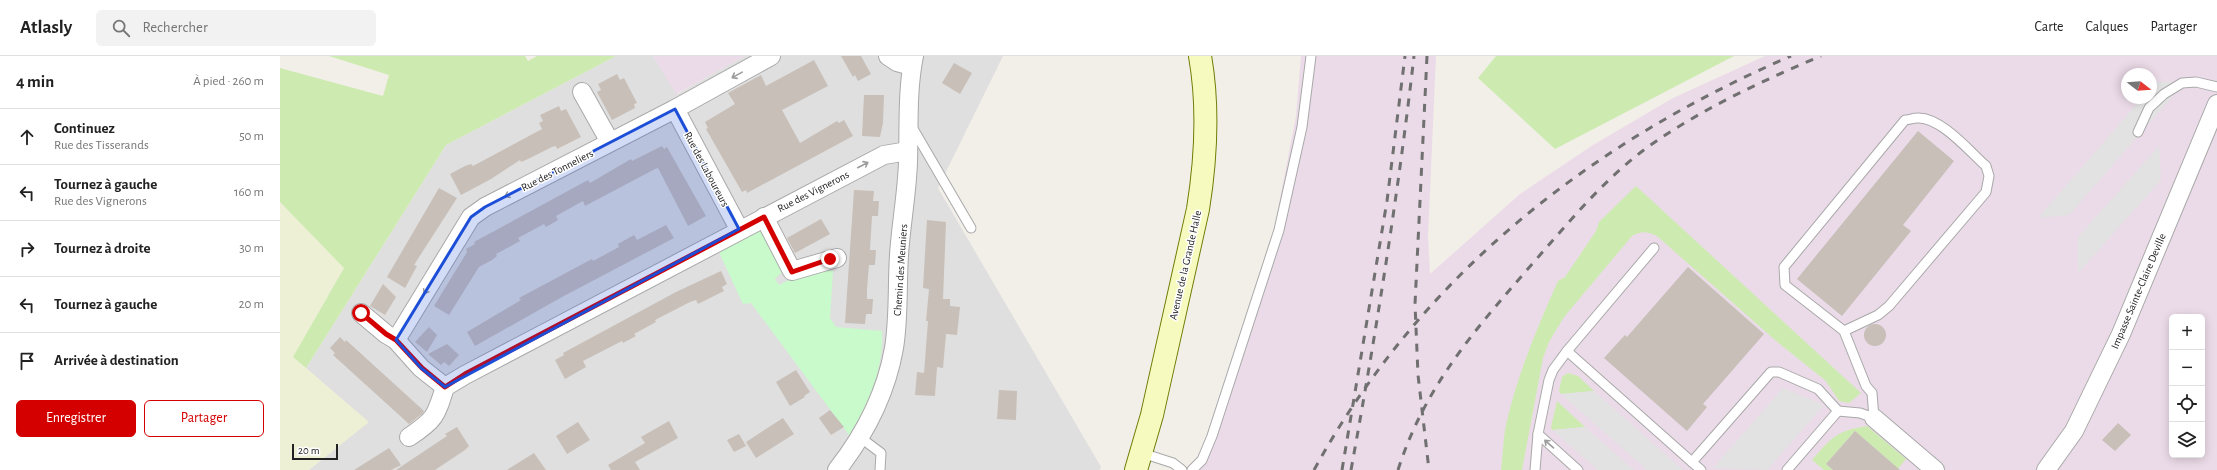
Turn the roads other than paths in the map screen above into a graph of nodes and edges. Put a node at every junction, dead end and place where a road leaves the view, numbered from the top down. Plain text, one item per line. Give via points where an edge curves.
1 (771, 56) edge
2 (888, 56) edge
3 (1200, 56) edge
4 (1311, 56) edge
5 (913, 61) edge
6 (2217, 87) edge
7 (582, 92) dead end
8 (2217, 104) edge
9 (675, 109) junction
10 (909, 123) junction
11 (2138, 132) dead end
12 (610, 142) junction
13 (908, 151) junction
14 (764, 217) junction
15 (971, 228) dead end
16 (739, 229) junction
17 (1654, 248) dead end
18 (837, 258) dead end
19 (361, 313) dead end
20 (1844, 331) junction
21 (396, 340) junction
22 (1567, 351) junction
23 (445, 387) junction
24 (1838, 412) junction
25 (1874, 418) junction
26 (1538, 434) junction
27 (409, 437) dead end
28 (861, 438) junction
29 (1139, 461) edge
30 (1692, 462) junction
31 (1925, 467) edge
32 (837, 470) edge
33 (880, 470) edge
34 (1182, 470) edge
35 (1192, 470) edge
36 (1536, 470) edge
37 (1578, 470) edge
38 (1701, 470) edge
39 (1787, 470) edge
40 (2046, 470) edge

1 -> 9 street, Rue des Tonneliers
2 - 5 street via 897,62
3 - 29 street, Avenue de la Grande Halle via 1206,124 1202,188
4 - 35 lane via 1302,127 1279,230 1212,436 1202,460
5 - 10 street, Chemin des Meuniers
6 - 11 lane via 2196,82 2182,83 2164,94 2149,108
7 - 12 street
8 - 40 street, Impasse Sainte-Claire Deville via 2115,348 2074,431
9 - 12 street, Rue des Tonneliers
9 - 16 street, Rue des Laboureurs
10 - 13 street, Chemin des Meuniers
10 - 15 lane
12 -> 21 street, Rue des Tonneliers via 485,206 471,217
14 -> 13 street, Rue des Vignerons via 884,155
13 - 28 street, Chemin des Meuniers via 894,347 883,391
14 - 16 street, Rue des Vignerons
14 - 18 street via 792,272
16 - 23 street, Rue des Vignerons
17 - 22 lane
19 - 21 street
20 - 20 lane via 1878,315 1889,306 1986,192 1989,176 1986,166 1940,125 1928,119 1905,120 1784,267 1785,285
20 - 25 lane via 1866,386 1872,393
21 - 23 street via 422,368
22 - 26 lane via 1549,380
22 - 30 lane
23 - 27 street via 430,424
24 - 25 lane via 1860,413
24 - 30 lane via 1818,389 1779,372 1771,372
24 - 39 lane
25 - 31 street
26 - 36 lane
37 -> 26 lane
28 - 32 street, Chemin des Meuniers
28 - 33 lane via 881,453
29 - 34 lane via 1173,463
30 - 38 lane

